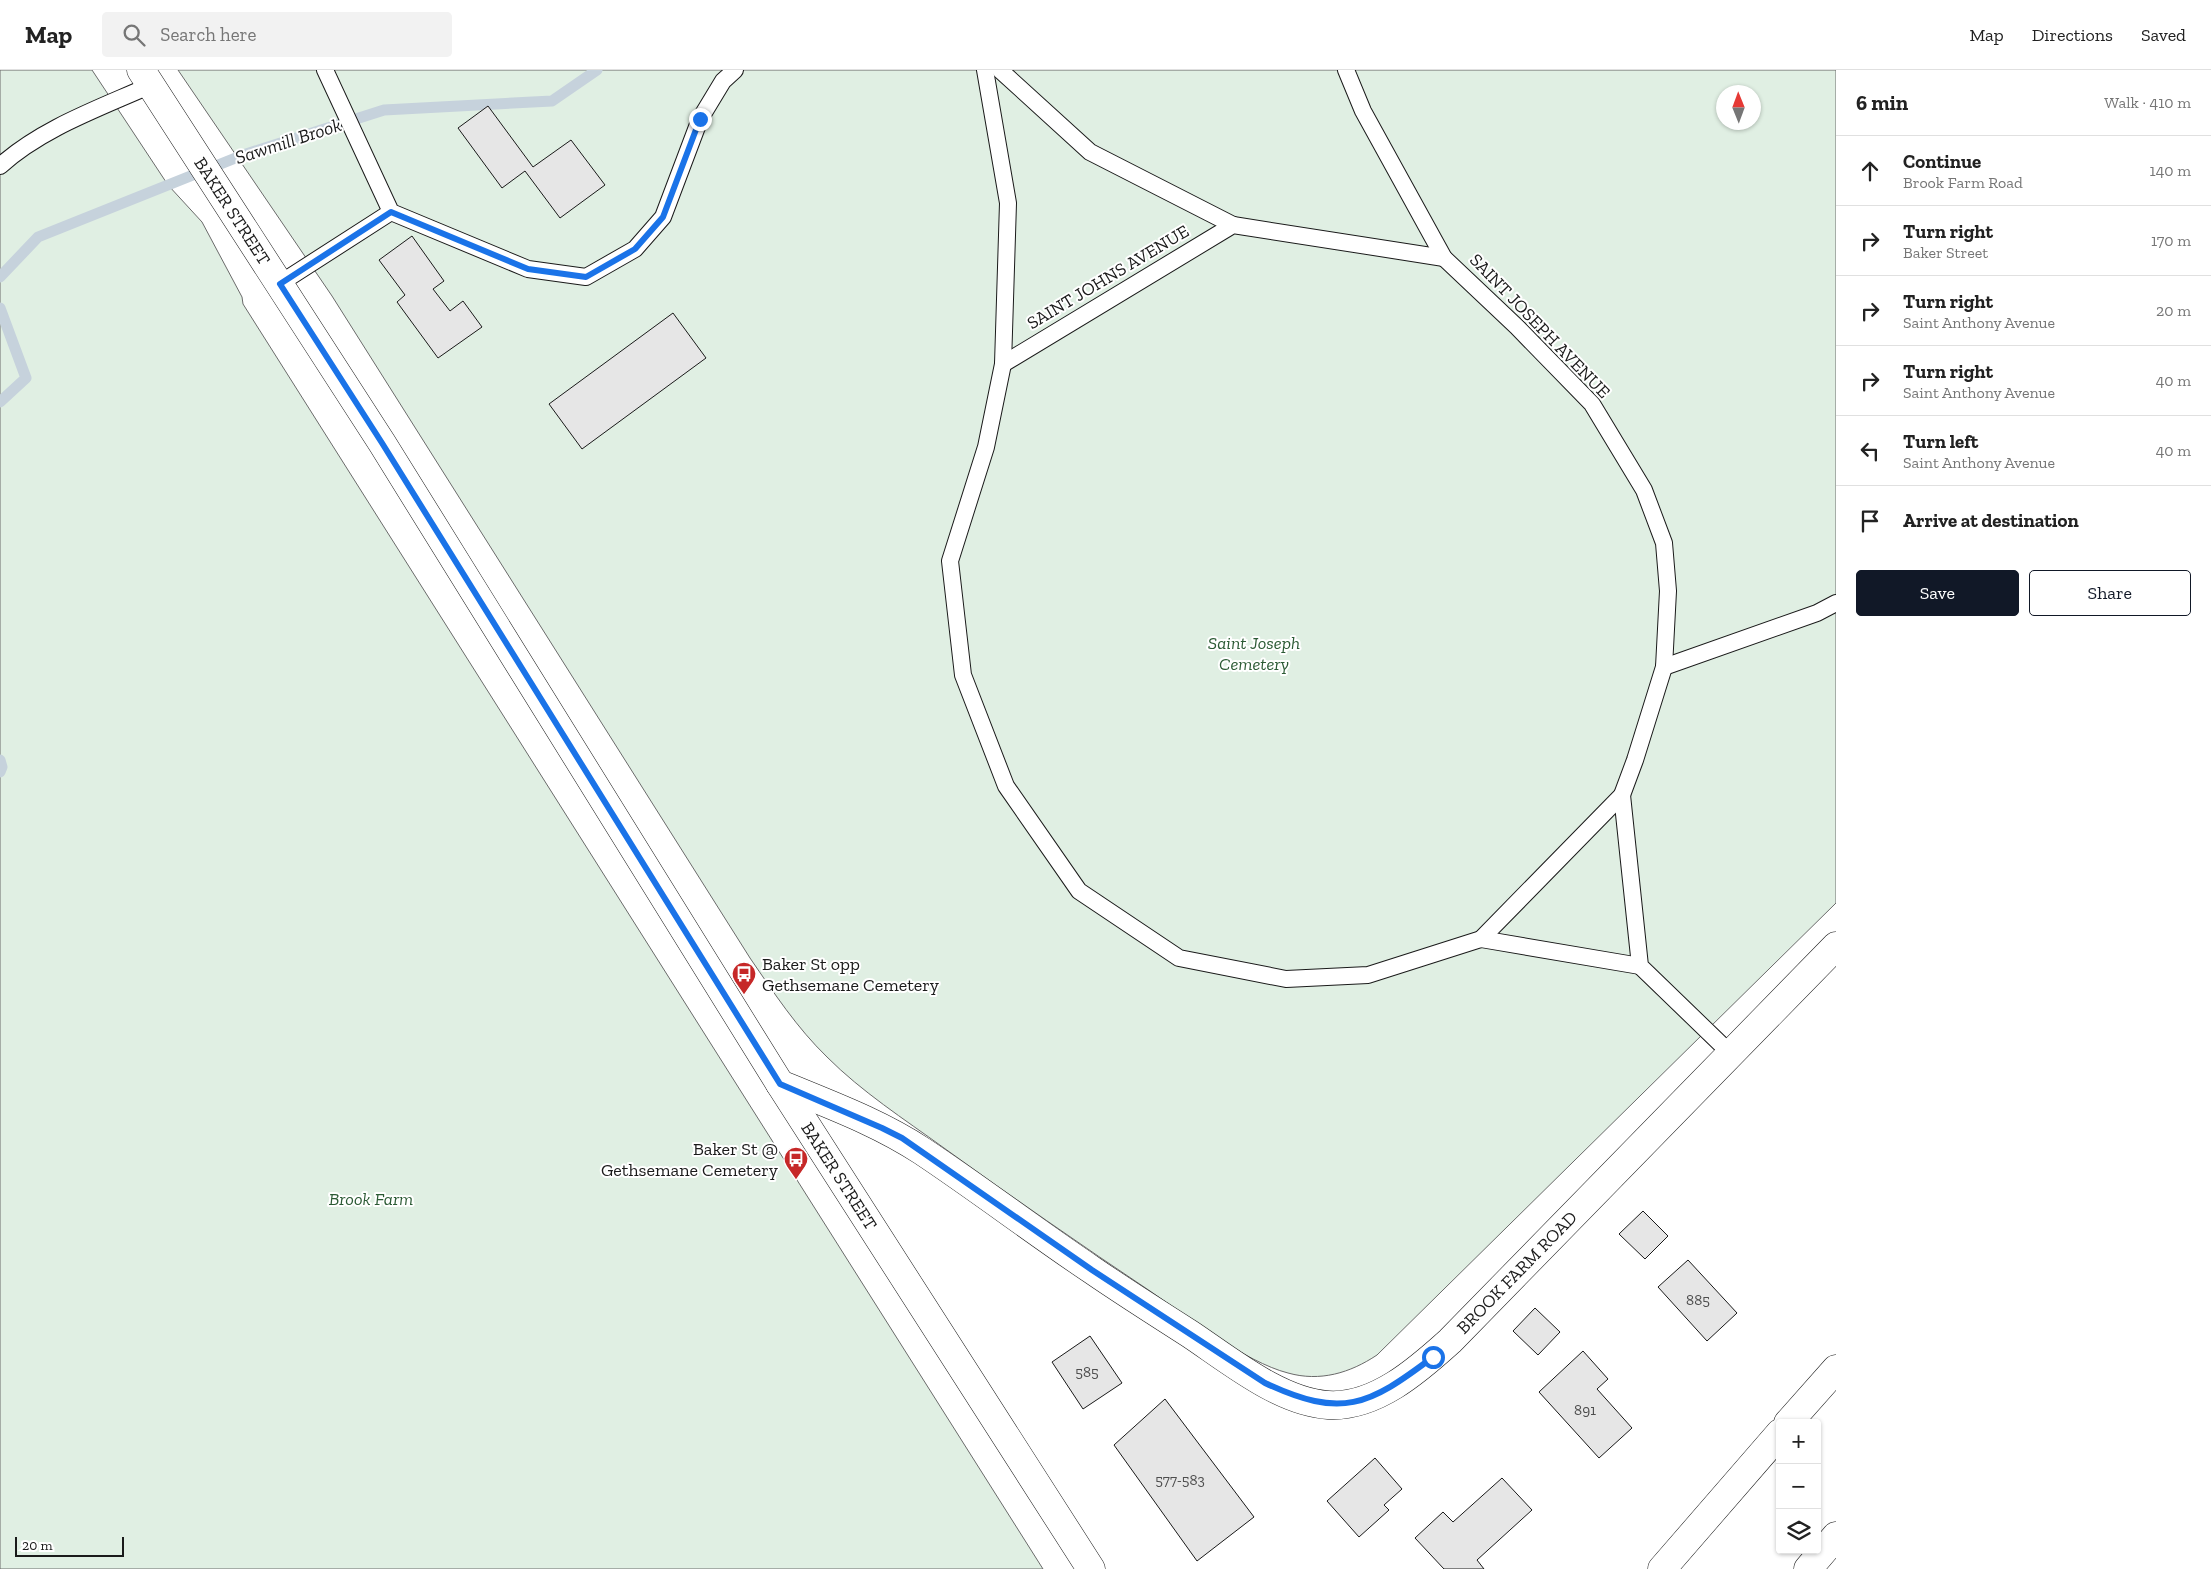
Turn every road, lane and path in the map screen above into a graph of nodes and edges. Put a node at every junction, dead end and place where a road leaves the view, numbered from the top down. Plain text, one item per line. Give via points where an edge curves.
1 (325, 70) edge
2 (735, 70) edge
3 (985, 70) edge
4 (1000, 70) edge
5 (1346, 70) edge
6 (146, 77) edge
7 (0, 166) edge
8 (391, 212) junction
9 (1233, 226) junction
10 (1444, 258) junction
11 (280, 284) junction
12 (1003, 364) junction
13 (1836, 604) edge
14 (1664, 667) junction
15 (1622, 795) junction
16 (1552, 867) joint
17 (1481, 939) junction
18 (1836, 946) edge
19 (1640, 966) junction
20 (1730, 1053) junction
21 (780, 1084) junction
22 (1836, 1368) edge
23 (1791, 1419) edge
24 (1776, 1438) edge
25 (1836, 1536) edge
26 (1091, 1569) edge
27 (1662, 1569) edge
28 (1808, 1569) edge

1 - 8 lane
2 - 8 lane via 723,81 700,119 663,217 635,249 586,277 528,269
3 - 12 lane, SAINT JOHNS AVENUE via 1008,203
4 - 9 lane, SAINT JOHNS AVENUE via 1090,152
5 - 10 lane, SAINT JOSEPH AVENUE via 1362,112
6 - 7 lane via 36,139
6 - 11 main road, BAKER STREET
8 - 11 lane
9 - 10 lane, SAINT JOHNS AVENUE
9 - 12 lane, SAINT JOHNS AVENUE
10 - 14 lane, SAINT JOSEPH AVENUE via 1592,404 1644,490 1664,544 1668,591
11 - 21 main road, BAKER STREET
12 - 17 lane, SAINT JOHNS AVENUE via 986,447 950,561 964,675 1006,786 1079,891 1178,958 1286,979 1368,975
13 - 14 lane
14 - 15 lane, SAINT JOSEPH AVENUE
15 - 16 lane, SAINT JOSEPH AVENUE
15 - 19 lane, SAINT JOSEPH AVENUE
16 - 17 lane, SAINT JOHNS AVENUE
17 - 19 lane, SAINT JOHNS AVENUE
18 - 20 main road, BROOK FARM ROAD
19 - 20 lane
20 - 21 main road, BROOK FARM ROAD via 1433,1357 1371,1398 1328,1405 1310,1402 1265,1383 1092,1270 902,1138
21 - 26 main road, BAKER STREET
22 - 23 main road
24 - 27 main road
25 - 28 main road

